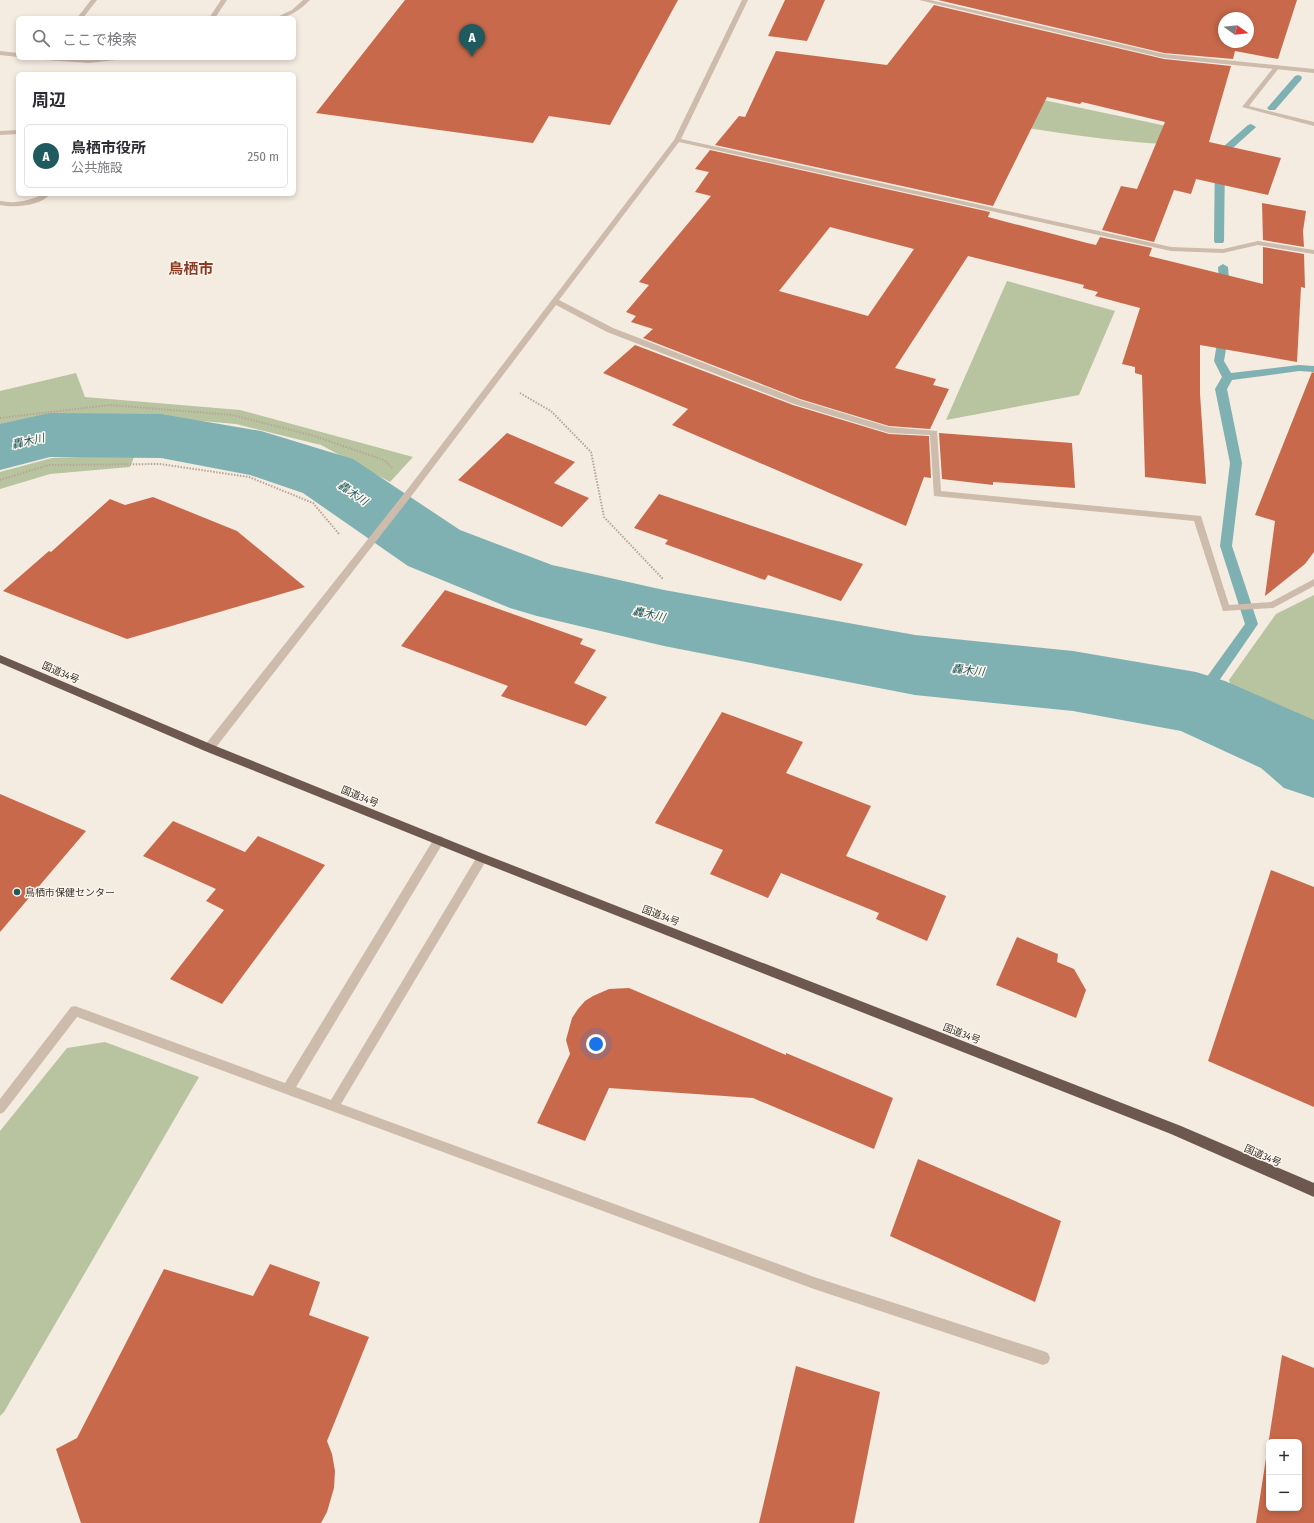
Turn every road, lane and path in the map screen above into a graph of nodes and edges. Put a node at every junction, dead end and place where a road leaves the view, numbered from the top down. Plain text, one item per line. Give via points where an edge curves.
1 (94, 0) edge
2 (224, 0) edge
3 (307, 0) edge
4 (745, 0) edge
5 (922, 0) edge
6 (82, 16) edge
7 (213, 16) edge
8 (283, 16) edge
9 (0, 53) edge
10 (16, 55) edge
11 (75, 60) edge
12 (98, 60) edge
13 (1276, 68) junction
14 (1314, 71) edge
15 (1314, 124) edge
16 (16, 132) edge
17 (0, 134) edge
18 (677, 140) junction
19 (45, 196) edge
20 (0, 203) edge
21 (1314, 252) edge
22 (555, 301) junction
23 (495, 380) junction
24 (0, 418) edge
25 (0, 480) edge
26 (413, 488) junction
27 (361, 554) junction
28 (663, 580) dead end
29 (1314, 582) edge
30 (0, 659) edge
31 (209, 748) junction
32 (439, 840) junction
33 (482, 858) junction
34 (288, 1088) junction
35 (334, 1105) junction
36 (0, 1108) edge
37 (1314, 1190) edge
38 (1043, 1358) dead end

1 - 6 street
2 - 7 street
3 - 8 street via 294,11
4 - 18 street
5 - 13 street via 1164,56
9 - 10 street
11 - 12 street
13 - 14 street
13 - 15 street via 1245,107
16 - 17 street
18 - 21 street via 1171,249 1223,252 1258,243
18 - 22 street
19 - 20 street via 38,200 16,204
22 - 23 street
22 - 29 street via 610,330 797,402 889,430 934,433 938,494 1198,518 1226,609 1273,604
23 - 26 street
23 - 28 path via 551,411 591,452 604,517
24 - 26 path via 110,405 232,415 311,435 384,460
25 - 27 path via 49,465 160,464 249,477 313,503 343,539
26 - 27 street
27 - 31 street
30 - 31 highway, 国道34号
31 - 32 highway, 国道34号
32 - 33 highway, 国道34号
32 - 34 street
33 - 35 street
33 - 37 highway, 国道34号 via 1176,1130
34 - 35 street
34 - 36 street via 75,1011
35 - 38 street via 814,1283

